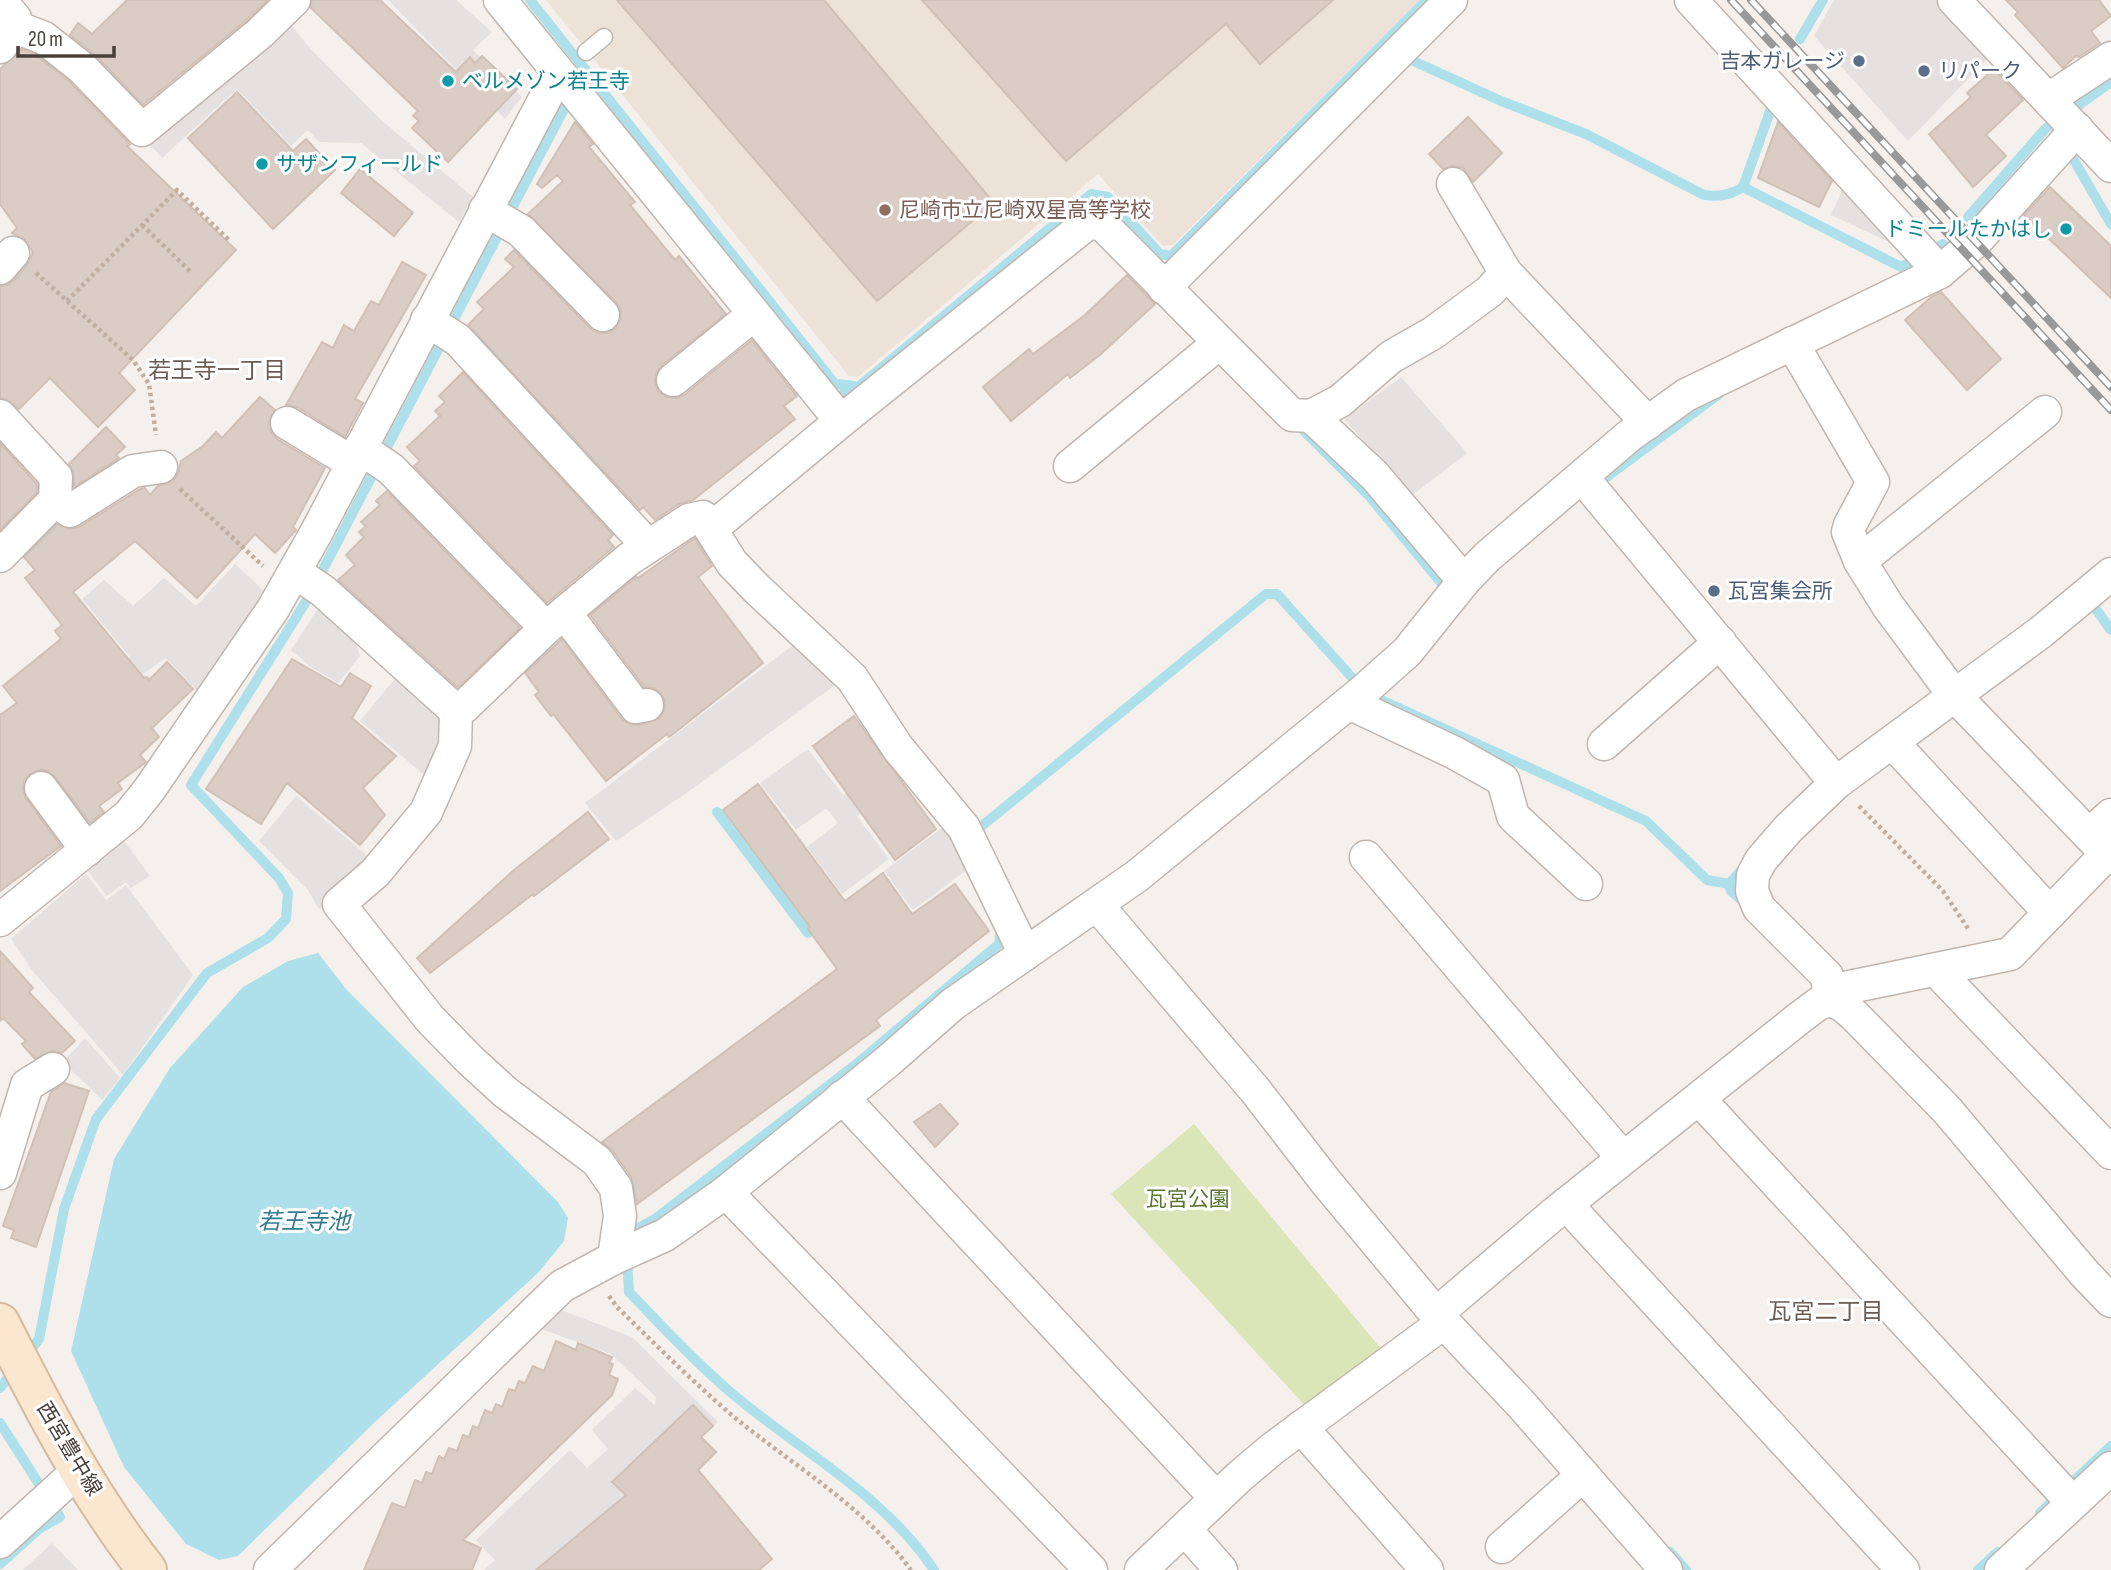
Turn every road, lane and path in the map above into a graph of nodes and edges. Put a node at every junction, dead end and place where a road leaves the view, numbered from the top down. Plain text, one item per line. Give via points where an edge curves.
1 (294, 0) edge
2 (500, 0) edge
3 (1451, 0) edge
4 (1691, 0) edge
5 (1954, 0) edge
6 (5, 16) edge
7 (604, 37) dead end
8 (586, 52) dead end
9 (2111, 58) edge
10 (558, 74) junction
11 (2064, 115) junction
12 (2111, 166) edge
13 (1453, 184) dead end
14 (501, 219) junction
15 (142, 225) junction
16 (229, 240) dead end
17 (7, 260) edge
18 (1940, 272) junction
19 (192, 273) dead end
20 (1506, 273) junction
21 (1164, 288) junction
22 (67, 301) junction
23 (603, 315) dead end
24 (753, 315) junction
25 (442, 330) junction
26 (1219, 343) junction
27 (1792, 343) junction
28 (673, 380) dead end
29 (2045, 412) dead end
30 (0, 416) edge
31 (837, 416) junction
32 (1311, 416) junction
33 (287, 423) dead end
34 (1648, 423) junction
35 (369, 459) junction
36 (1070, 466) dead end
37 (161, 467) junction
38 (1581, 477) junction
39 (55, 500) junction
40 (711, 529) junction
41 (648, 546) junction
42 (0, 556) edge
43 (1860, 561) junction
44 (2111, 574) edge
45 (1464, 581) junction
46 (302, 582) junction
47 (556, 621) junction
48 (1720, 642) junction
49 (1954, 695) junction
50 (1349, 703) junction
51 (647, 705) dead end
52 (456, 710) junction
53 (1893, 743) junction
54 (1604, 744) dead end
55 (1836, 783) junction
56 (41, 788) dead end
57 (2105, 841) edge
58 (87, 850) junction
59 (1366, 857) dead end
60 (1586, 884) dead end
61 (1097, 905) junction
62 (2050, 913) junction
63 (0, 920) edge
64 (1971, 933) dead end
65 (1025, 954) junction
66 (1936, 970) junction
67 (1830, 1000) junction
68 (53, 1069) dead end
69 (842, 1097) junction
70 (1699, 1099) junction
71 (2111, 1153) edge
72 (1623, 1158) junction
73 (0, 1172) edge
74 (726, 1192) junction
75 (1566, 1204) junction
76 (602, 1264) junction
77 (2111, 1301) edge
78 (1440, 1318) junction
79 (14, 1351) edge
80 (1301, 1427) junction
81 (2111, 1468) edge
82 (79, 1470) junction
83 (1583, 1475) junction
84 (1216, 1498) junction
85 (2073, 1503) junction
86 (1185, 1528) junction
87 (0, 1542) edge
88 (1502, 1548) dead end
89 (147, 1570) edge
90 (270, 1570) edge
91 (911, 1570) edge
92 (1091, 1570) edge
93 (1141, 1570) edge
94 (1221, 1570) edge
95 (1427, 1570) edge
96 (1666, 1570) edge
97 (1903, 1570) edge
98 (2001, 1570) edge

1 - 6 street via 142,130 82,68 44,38
2 - 10 street
3 - 21 street
4 - 18 street
5 - 11 street
7 - 8 lane
9 - 11 street
10 - 14 street
10 - 24 street
11 - 12 street
11 - 18 street via 1976,241
13 - 20 street
14 - 23 street
14 - 25 street
15 - 16 path via 177,190
15 - 19 path
15 - 22 path
17 - 22 path
18 - 27 street
20 - 32 street via 1490,291 1391,357 1340,401
20 - 34 street
21 - 26 street
21 - 31 street via 1104,225 1089,222
22 - 37 path via 133,360 149,384
24 - 28 street
24 - 31 street
25 - 35 street
25 - 41 street
26 - 32 street via 1292,415
26 - 36 street
27 - 34 street via 1686,395
27 - 43 street via 1873,482 1848,532
29 - 43 street
30 - 39 street via 56,477
31 - 40 street
32 - 45 street via 1374,476
33 - 35 street
34 - 38 street
35 - 46 street
35 - 47 street
37 - 39 street via 133,471 69,511
37 - 46 path via 190,500
38 - 45 street
38 - 48 street
39 - 42 street
40 - 41 street via 703,517 688,520
40 - 65 street via 732,563 852,678 898,748 964,828
41 - 47 street
43 - 49 street
44 - 49 street
45 - 50 street via 1407,652
46 - 52 street
46 - 58 street via 247,649 129,815
47 - 51 street via 636,707
47 - 52 street
48 - 54 street
48 - 55 street
49 - 53 street
49 - 57 street
50 - 60 street via 1503,780 1513,816
50 - 61 street
52 - 76 street via 455,746 426,812 376,873 339,904 430,1019 470,1060 597,1161 616,1188 620,1216
53 - 55 street
53 - 62 street
55 - 64 path via 1943,891
55 - 67 street via 1761,860 1753,875 1752,891 1759,908 1827,976
56 - 58 street
57 - 62 street
58 - 63 street
59 - 72 street via 1390,905 1501,1036
61 - 65 street
61 - 78 street
62 - 66 street via 2010,954
65 - 69 street via 953,1004
66 - 67 street via 1840,989
66 - 71 street
67 - 70 street via 1808,1011
67 - 77 street via 1854,1015 1947,1110
68 - 73 street via 27,1085
69 - 74 street
69 - 84 street
70 - 72 street
70 - 85 street
72 - 75 street
74 - 76 street via 665,1235
74 - 92 street
75 - 78 street
75 - 97 street
76 - 90 street via 562,1286
76 - 91 path via 617,1307 734,1417 864,1516
78 - 80 street
78 - 83 street
79 - 82 main road, 西宮豊中線
80 - 84 street
80 - 95 street
81 - 85 street
82 - 87 street
82 - 89 main road, 西宮豊中線
83 - 88 street
83 - 96 street
84 - 86 street
85 - 98 street
86 - 93 street
86 - 94 street

